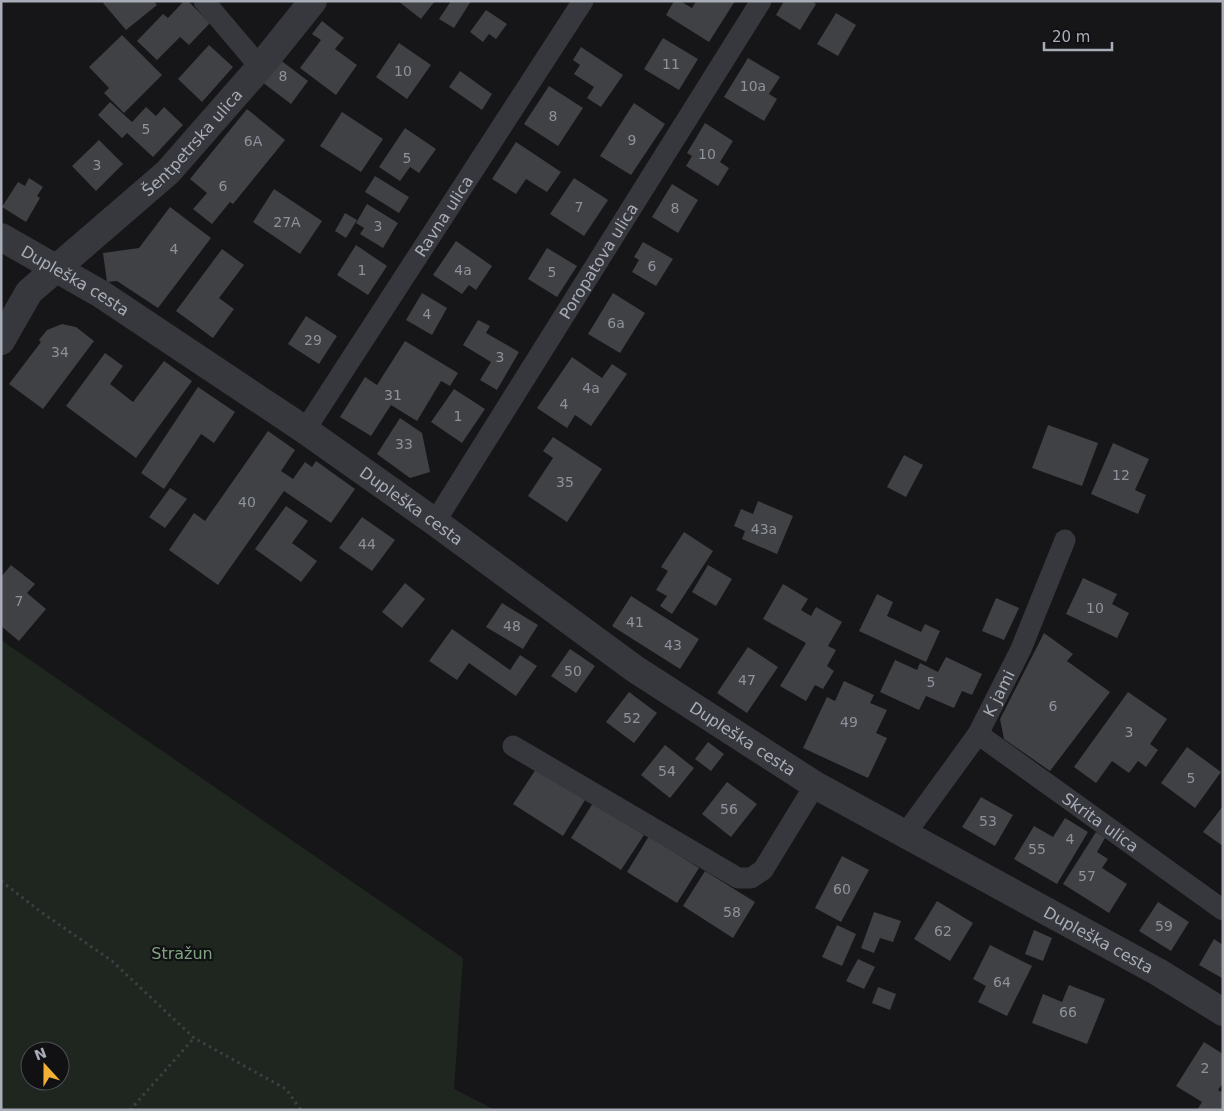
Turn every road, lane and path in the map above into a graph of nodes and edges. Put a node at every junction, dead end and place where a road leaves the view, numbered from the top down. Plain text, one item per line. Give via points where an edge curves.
1 (204, 1) edge
2 (312, 1) edge
3 (583, 1) edge
4 (761, 1) edge
5 (260, 67) junction
6 (1, 237) edge
7 (55, 269) junction
8 (1, 341) edge
9 (305, 430) junction
10 (435, 522) junction
11 (1065, 540) dead end
12 (978, 734) junction
13 (514, 746) dead end
14 (815, 785) junction
15 (906, 833) junction
16 (1, 881) edge
17 (1223, 910) edge
18 (1223, 1012) edge
19 (194, 1038) junction
20 (130, 1110) edge
21 (302, 1110) edge

1 - 5 street
2 - 5 street, Šentpetrska ulica
3 - 9 street, Ravna ulica
4 - 10 street, Poropatova ulica
5 - 7 street, Šentpetrska ulica via 168,172
6 - 7 street, Dupleška cesta
7 - 8 street, Šentpetrska ulica via 29,292
7 - 9 street, Dupleška cesta via 101,294
9 - 10 street, Dupleška cesta
10 - 14 street, Dupleška cesta via 634,669
11 - 12 street, K jami via 1021,650
12 - 15 street, K jami
12 - 17 street, Skrita ulica
13 - 14 street, Dupleška cesta via 738,878 751,878 763,870
14 - 15 street, Dupleška cesta
15 - 18 street, Dupleška cesta via 1158,972
16 - 19 path via 112,961
19 - 20 path
19 - 21 path via 286,1089

